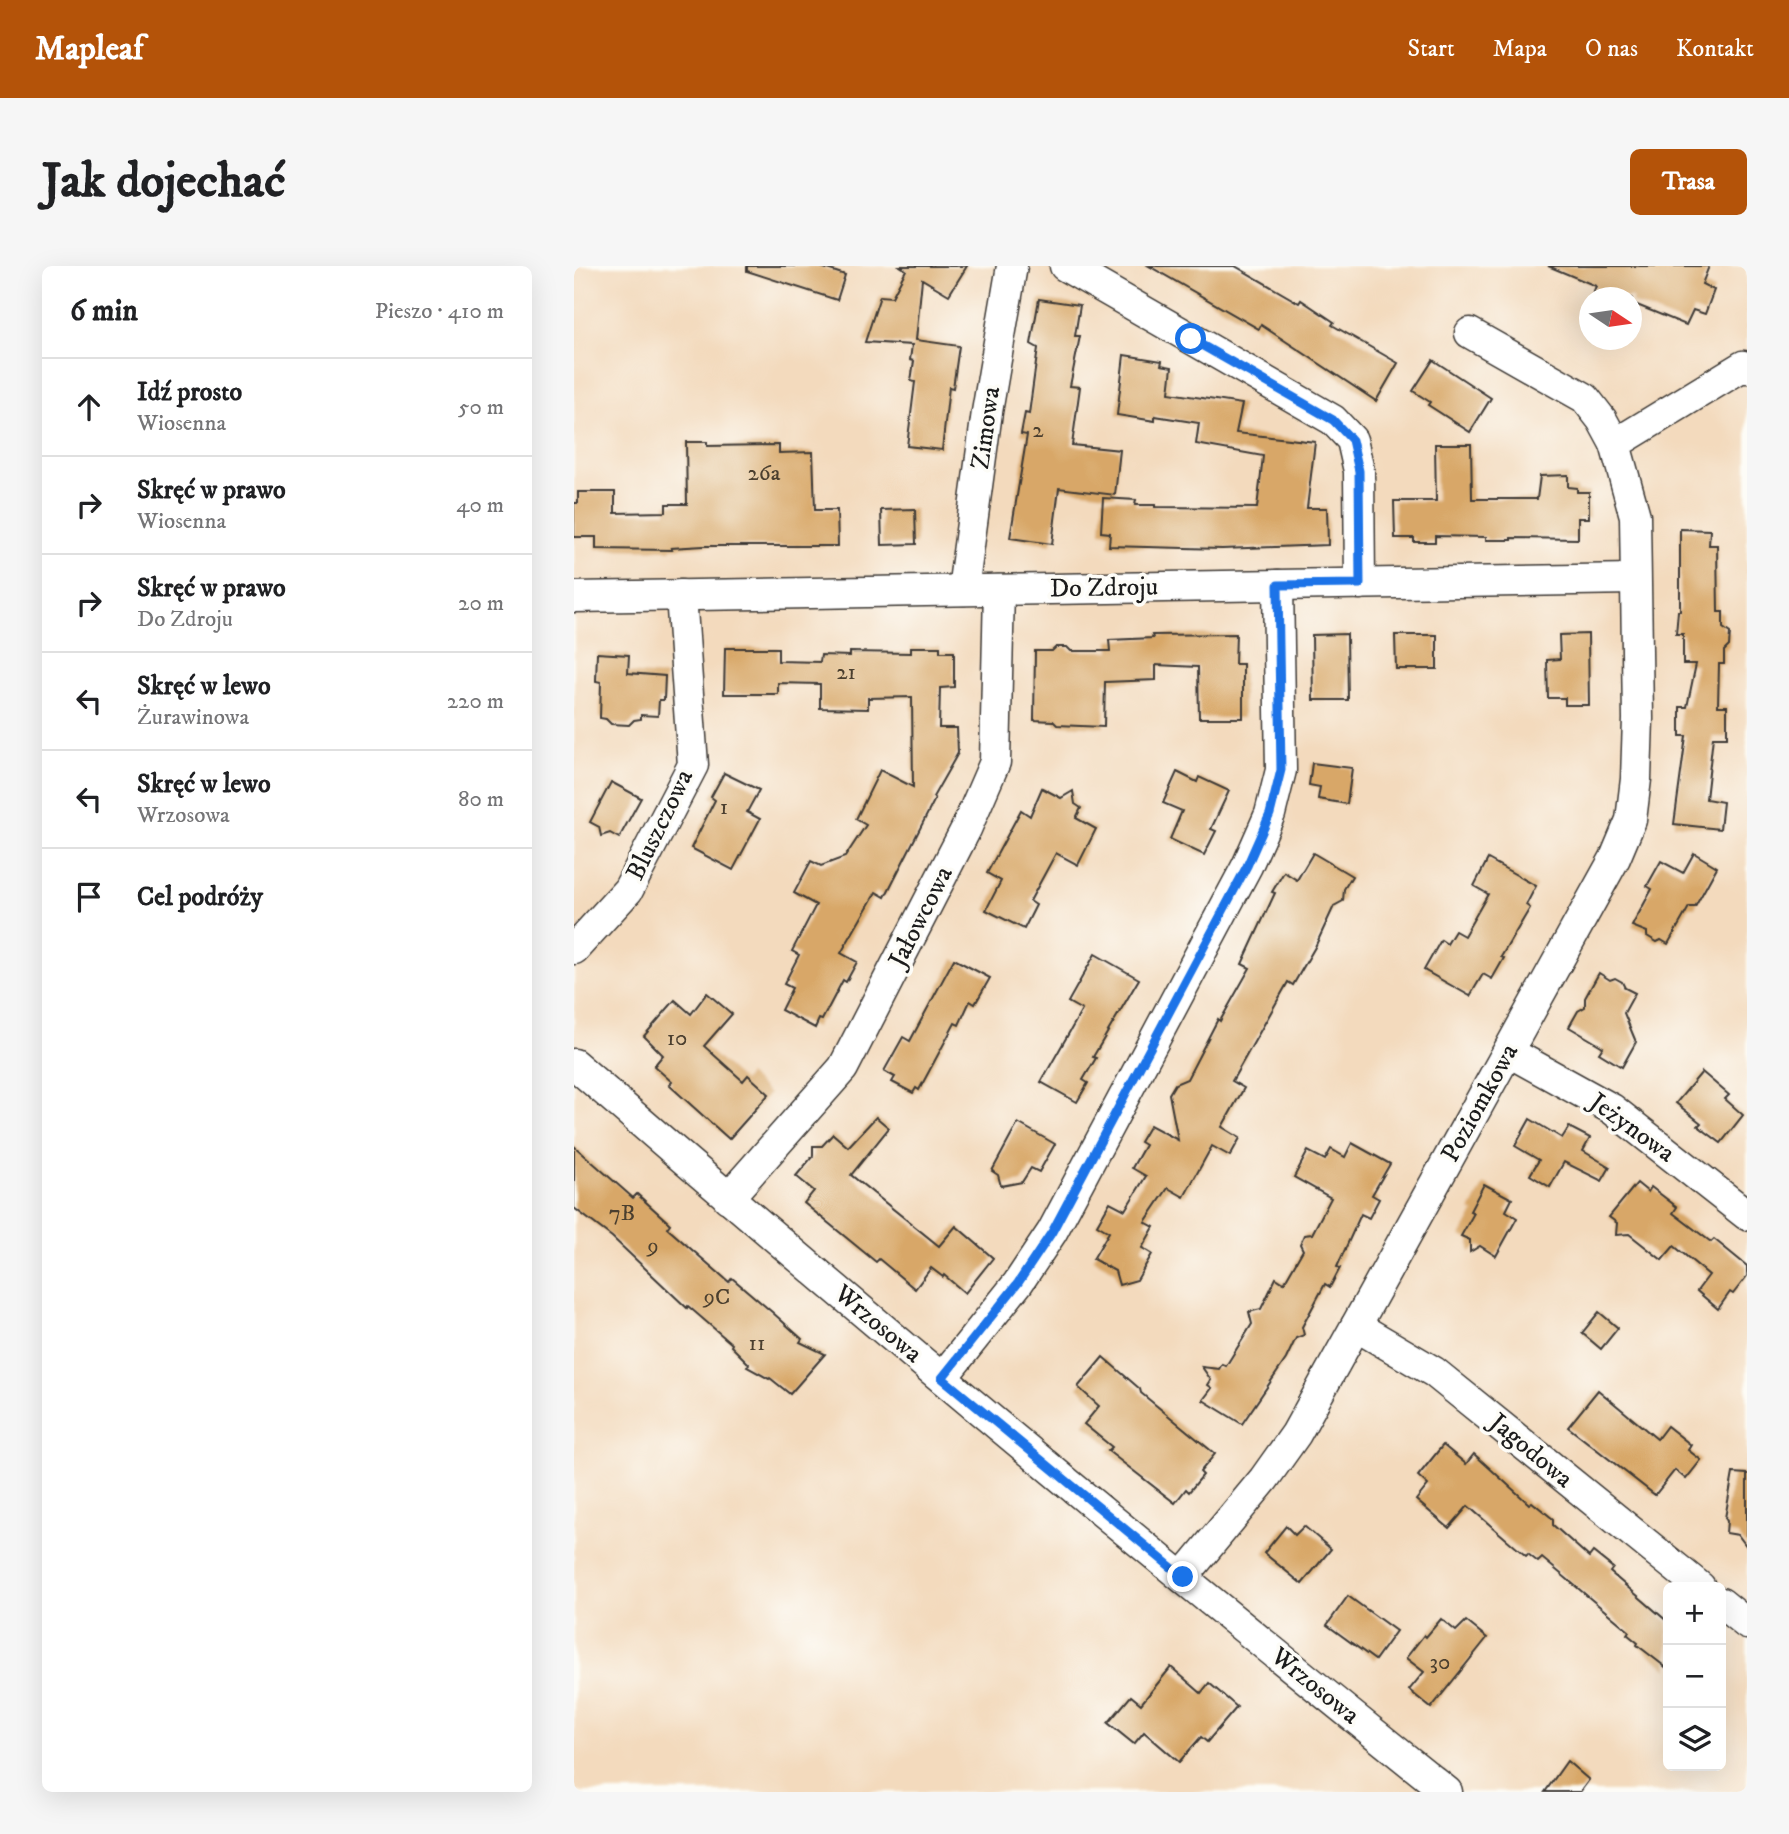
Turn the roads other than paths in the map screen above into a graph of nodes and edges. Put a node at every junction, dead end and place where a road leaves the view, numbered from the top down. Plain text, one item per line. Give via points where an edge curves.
1 (1012, 266) edge
2 (1065, 266) edge
3 (1470, 333) dead end
4 (1747, 368) edge
5 (1615, 444) junction
6 (1634, 579) junction
7 (1360, 584) junction
8 (1278, 585) junction
9 (963, 590) junction
10 (999, 590) junction
11 (681, 596) junction
12 (574, 597) edge
13 (574, 949) edge
14 (1509, 1052) junction
15 (574, 1064) edge
16 (728, 1198) junction
17 (1747, 1215) edge
18 (1356, 1325) junction
19 (942, 1378) junction
20 (1183, 1577) junction
21 (1694, 1582) edge
22 (1726, 1607) edge
23 (1747, 1624) edge
24 (1447, 1792) edge

1 - 9 street, Zimowa
2 - 7 street via 1333,420 1352,440 1359,471
3 - 5 street, Poziomkowa via 1585,398
4 - 5 street via 1743,366
5 - 6 street, Poziomkowa via 1634,516
6 - 7 street, Do Zdroju
6 - 14 street, Poziomkowa via 1638,719 1631,820 1615,858
7 - 8 street, Do Zdroju
8 - 10 street, Do Zdroju
8 - 19 street via 1281,770 1270,814 1247,866 1052,1232 1018,1283
9 - 10 street, Do Zdroju
9 - 11 street, Do Zdroju
10 - 16 street, Jałowcowa via 995,762 966,829 843,1068
11 - 12 street, Do Zdroju
11 - 13 street, Bluszczowa via 693,765 628,890
14 - 17 street, Jeżynowa via 1612,1109
14 - 18 street, Poziomkowa
15 - 16 street, Wrzosowa
16 - 19 street, Wrzosowa
18 - 20 street, Poziomkowa via 1296,1434
18 - 21 street, Jagodowa via 1434,1372
19 - 20 street, Wrzosowa
20 - 24 street, Wrzosowa
22 - 23 street

